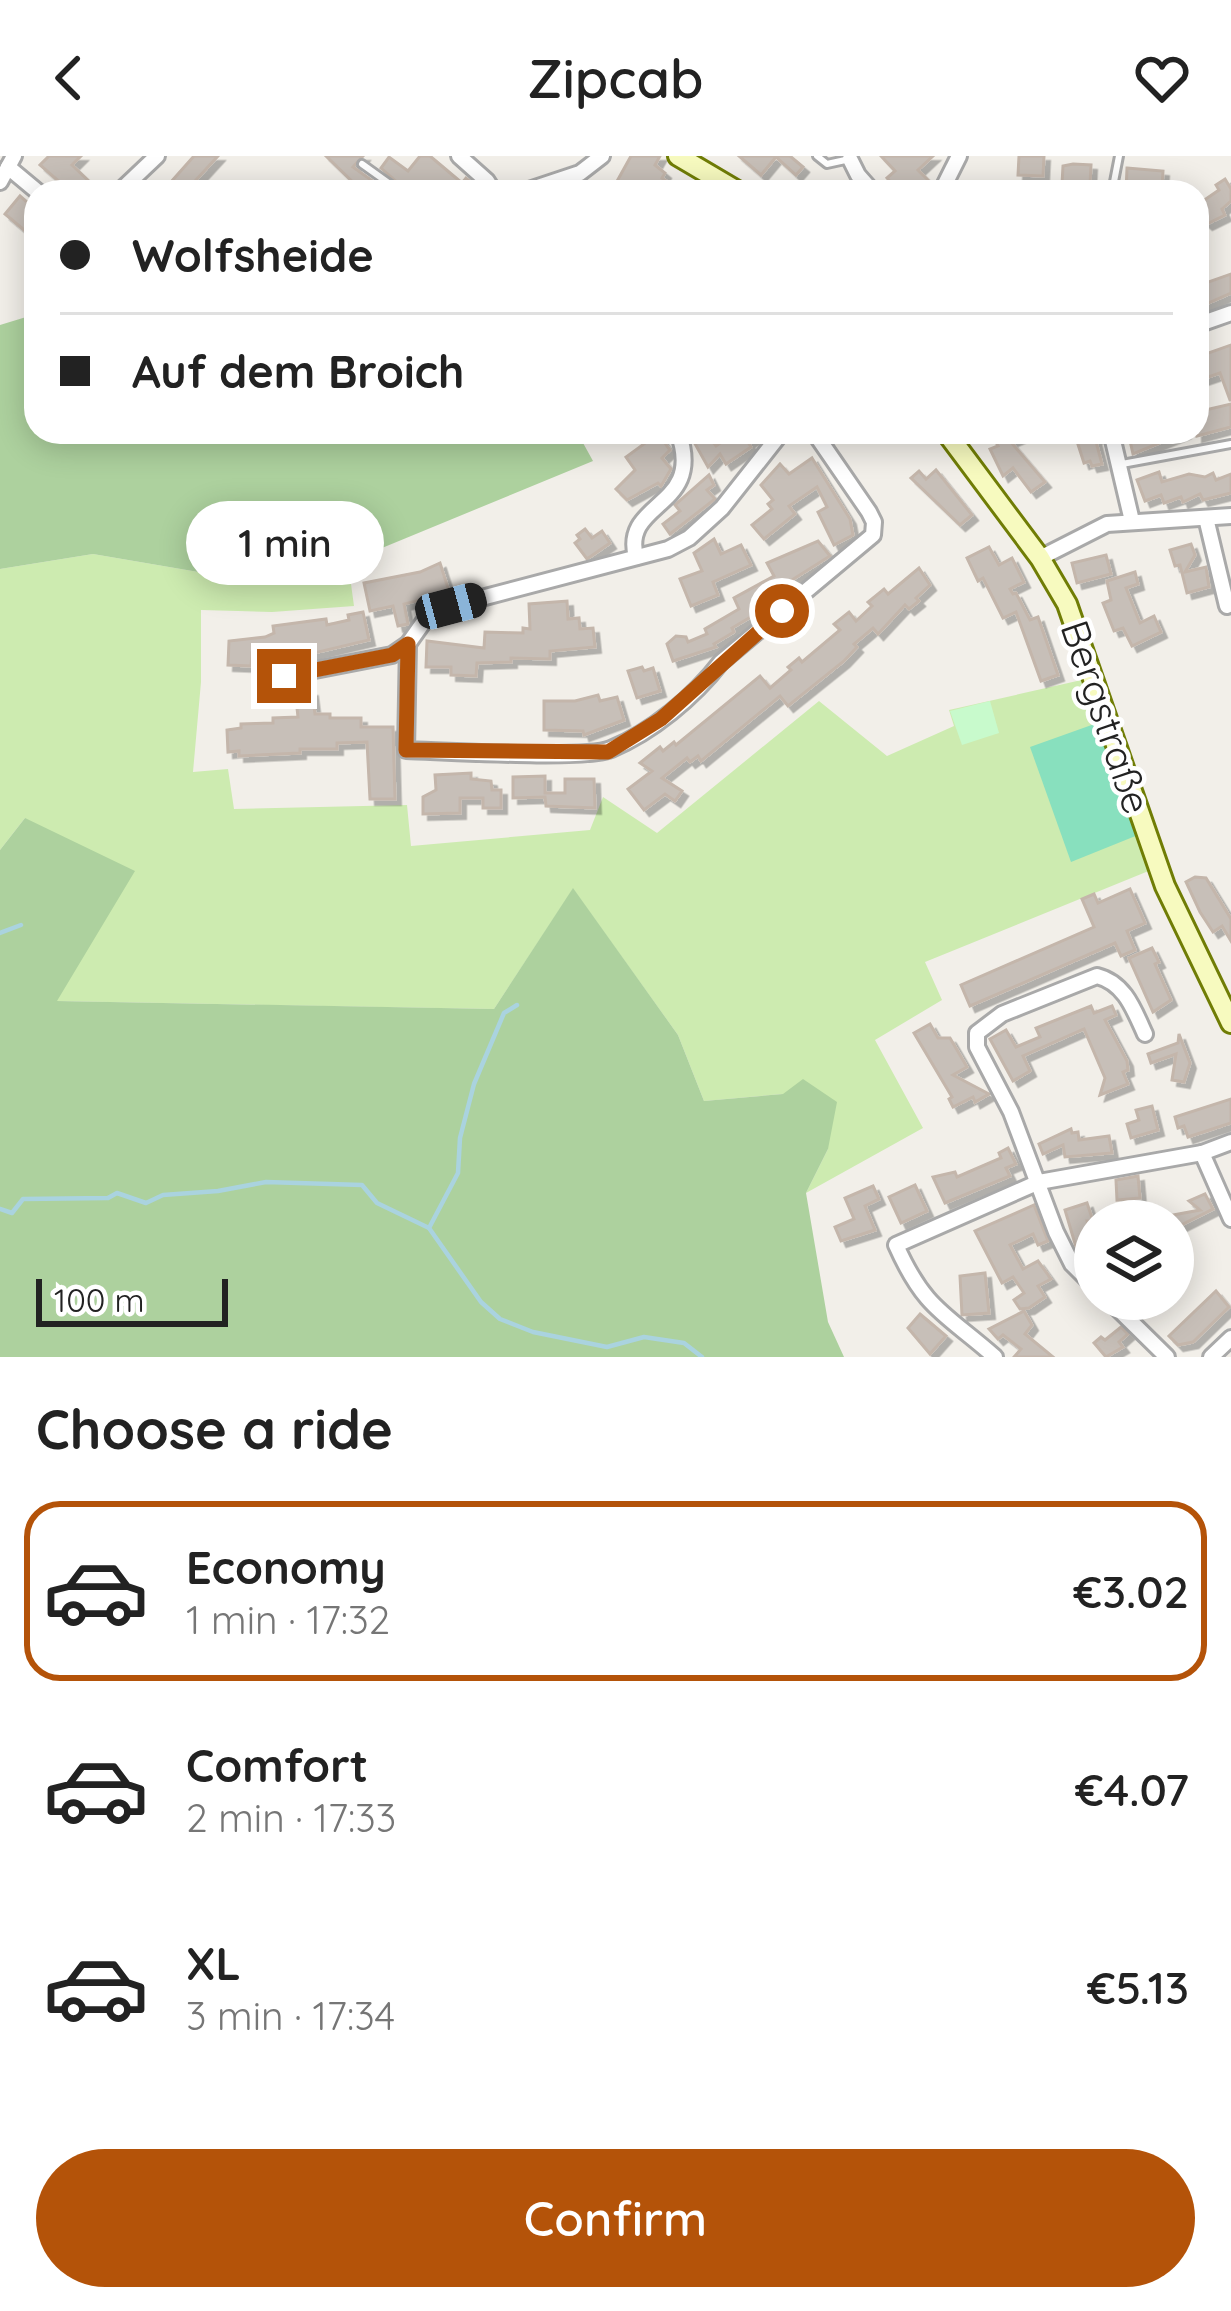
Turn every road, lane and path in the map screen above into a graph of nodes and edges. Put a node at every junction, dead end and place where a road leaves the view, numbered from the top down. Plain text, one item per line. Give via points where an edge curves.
1 (157, 156) edge
2 (459, 156) edge
3 (602, 156) edge
4 (678, 156) edge
5 (818, 156) edge
6 (850, 158) edge
7 (362, 164) dead end
8 (132, 180) edge
9 (384, 180) edge
10 (486, 180) edge
11 (559, 180) edge
12 (719, 180) edge
13 (681, 444) edge
14 (772, 444) edge
15 (822, 444) edge
16 (955, 444) edge
17 (1114, 444) edge
18 (1231, 444) edge
19 (1119, 465) junction
20 (1231, 516) edge
21 (1205, 518) junction
22 (1132, 521) junction
23 (636, 557) junction
24 (1040, 558) junction
25 (1227, 606) dead end
26 (408, 644) junction
27 (284, 676) dead end
28 (1231, 1023) edge
29 (1145, 1034) dead end
30 (1231, 1142) edge
31 (1202, 1153) junction
32 (1039, 1181) junction
33 (1231, 1219) edge
34 (1074, 1266) edge
35 (1133, 1320) edge
36 (1231, 1338) edge
37 (994, 1357) edge
38 (1168, 1357) edge
39 (1211, 1357) edge

1 - 8 street
2 - 10 street
3 - 11 street
4 - 12 street
5 - 6 lane via 827,164
7 - 9 lane
13 - 23 street via 681,480 638,524
14 - 23 street via 704,528
15 - 26 street via 869,512 873,535 661,719 608,752 406,750
16 - 24 street, Bergstraße
17 - 19 street
18 - 19 lane
19 - 22 street
20 - 21 street
21 - 22 street
21 - 25 street
22 - 24 street via 1084,533
23 - 26 street via 451,606 419,625
24 - 28 street, Bergstraße via 1081,638 1166,886
26 - 27 street via 392,655
29 - 32 street via 1122,990 1097,976 1002,1014 977,1033
30 - 31 street
31 - 32 street
31 - 33 street
32 - 34 street
32 - 37 street via 896,1245 919,1292
35 - 38 street
36 - 39 street

